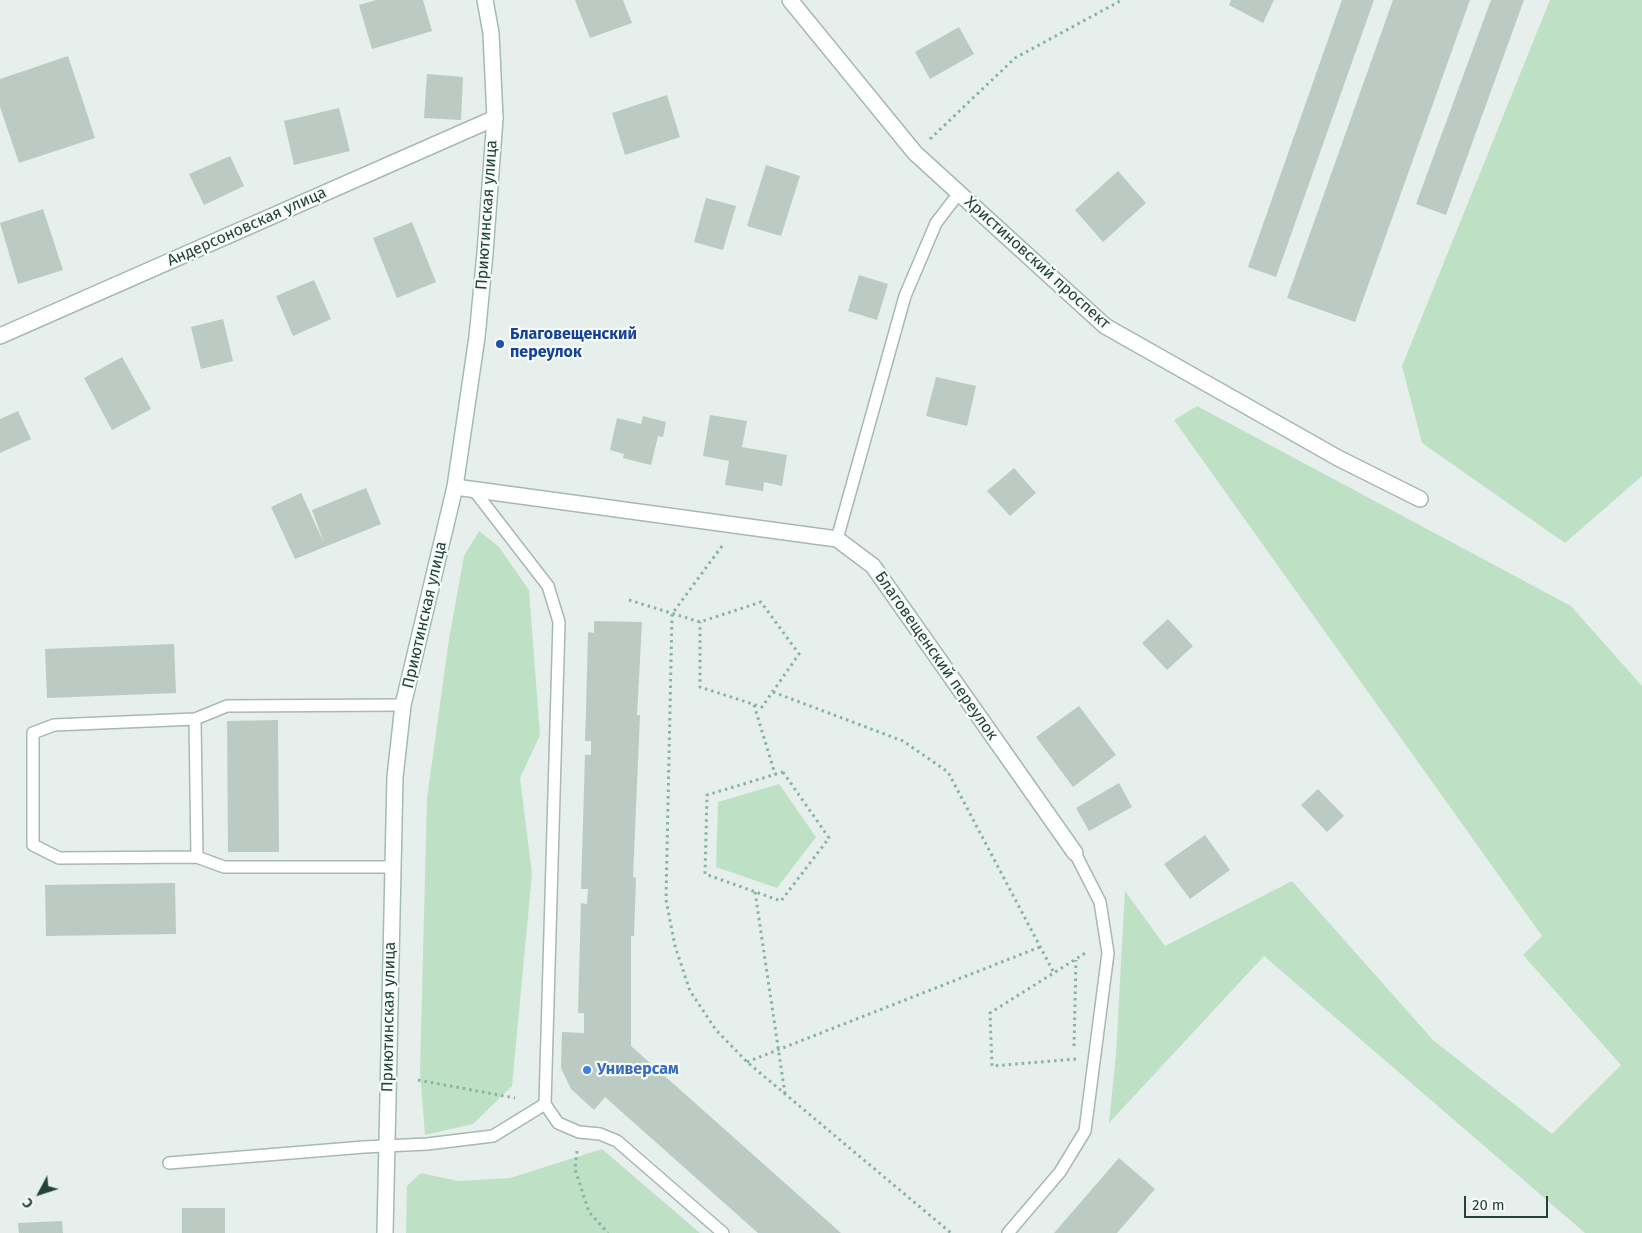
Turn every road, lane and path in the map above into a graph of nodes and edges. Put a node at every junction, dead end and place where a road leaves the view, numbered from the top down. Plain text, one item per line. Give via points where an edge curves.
1 (485, 0) edge
2 (790, 0) edge
3 (1122, 0) edge
4 (494, 118) junction
5 (915, 153) junction
6 (959, 193) junction
7 (0, 336) edge
8 (455, 487) junction
9 (473, 489) junction
10 (1420, 499) dead end
11 (737, 525) junction
12 (837, 538) junction
13 (629, 600) dead end
14 (672, 614) junction
15 (700, 622) junction
16 (773, 692) junction
17 (404, 705) junction
18 (754, 705) junction
19 (195, 719) junction
20 (775, 774) junction
21 (1075, 852) joint
22 (197, 857) junction
23 (392, 867) junction
24 (755, 892) junction
25 (1106, 940) junction
26 (1040, 947) junction
27 (1076, 959) junction
28 (1054, 973) junction
29 (779, 1050) junction
30 (1094, 1058) junction
31 (1073, 1060) junction
32 (747, 1062) junction
33 (418, 1080) dead end
34 (785, 1094) junction
35 (546, 1104) junction
36 (580, 1132) junction
37 (386, 1146) junction
38 (169, 1163) dead end
39 (385, 1233) edge
40 (608, 1233) edge
41 (723, 1233) edge
42 (951, 1233) edge
43 (1008, 1233) edge

1 - 4 street, Приютинская улица via 491,33
2 - 5 street, Христиновский проспект
3 - 5 path via 1015,58
4 - 7 street, Андерсоновская улица
4 - 8 street, Приютинская улица via 486,254
5 - 6 street, Христиновский проспект
6 - 10 street, Христиновский проспект via 1105,326 1338,458
6 - 12 lane via 936,223 905,296
8 - 9 street
8 - 17 street, Приютинская улица
9 - 11 street
9 - 35 lane via 548,586 559,622
11 - 12 street
11 - 14 path
12 - 21 street, Благовещенский переулок via 873,566
13 - 14 path
14 - 15 path
14 - 32 path via 666,900 674,946 690,992 716,1030
15 - 16 path via 761,602 799,654
15 - 18 path via 700,687
16 - 18 path via 762,707
16 - 26 path via 903,740 948,772
17 - 19 lane via 227,706
17 - 23 street, Приютинская улица via 395,777
18 - 20 path
19 - 22 lane
19 - 22 lane via 54,725 34,733 33,845 59,858
20 - 24 path via 784,772 829,838 781,901
20 - 24 path via 707,794 705,874
21 - 25 lane via 1100,902
22 - 23 lane via 224,867
23 - 37 street, Приютинская улица
24 - 29 path
25 - 27 path
25 - 30 lane via 1108,953
26 - 28 path
26 - 29 path
27 - 28 path
27 - 31 path
28 - 31 path via 990,1013 992,1066
29 - 32 path
29 - 34 path
30 - 31 path
30 - 43 lane via 1085,1131 1060,1172
32 - 34 path
33 - 35 path
34 - 42 path
35 - 36 lane via 558,1123
35 - 37 lane via 493,1136
36 - 40 path via 575,1169 590,1212
36 - 41 lane via 600,1134 617,1141
37 - 38 lane
37 - 39 street, Приютинская улица

